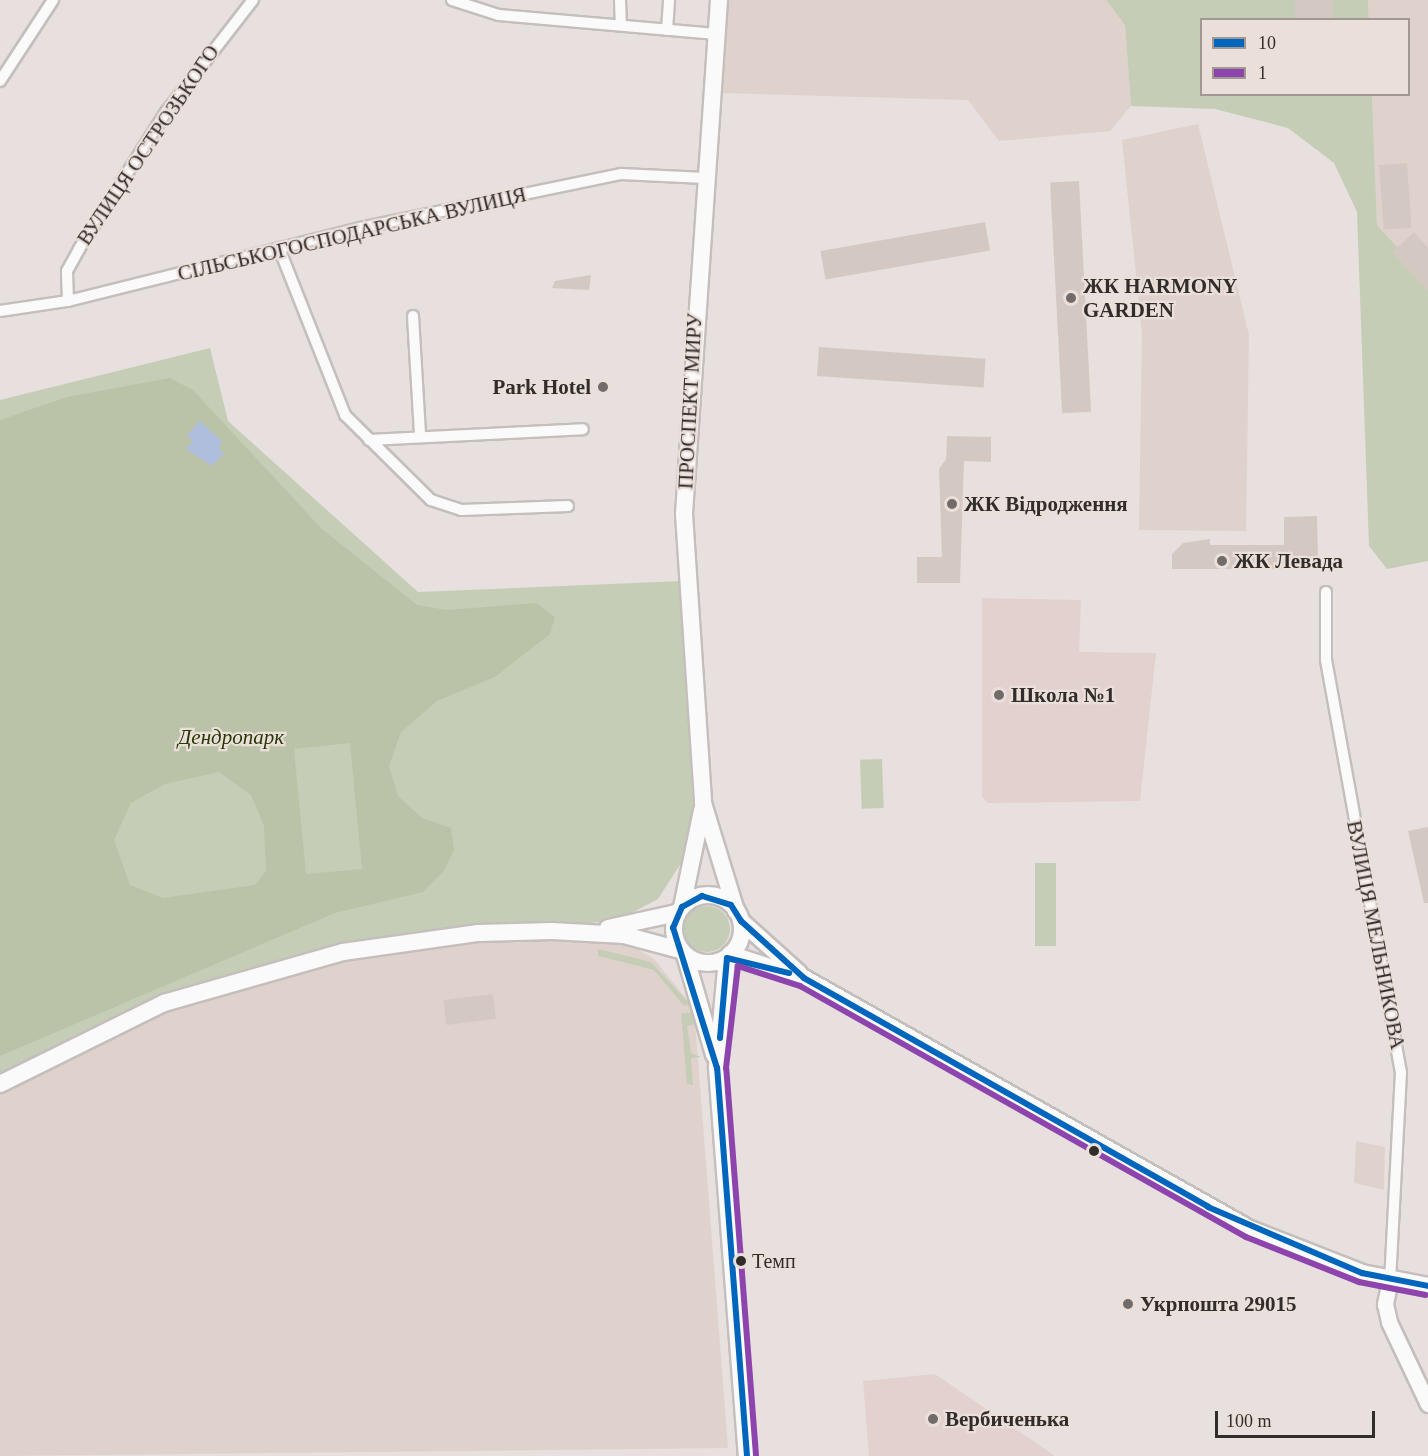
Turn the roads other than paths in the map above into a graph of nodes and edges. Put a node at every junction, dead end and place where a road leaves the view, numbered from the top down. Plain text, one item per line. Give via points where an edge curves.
1 (53, 0) edge
2 (253, 0) edge
3 (452, 0) edge
4 (620, 0) edge
5 (669, 0) edge
6 (719, 0) edge
7 (621, 25) junction
8 (667, 30) junction
9 (717, 34) junction
10 (0, 81) edge
11 (705, 178) junction
12 (279, 248) junction
13 (68, 301) junction
14 (0, 311) edge
15 (413, 316) dead end
16 (583, 429) dead end
17 (420, 434) junction
18 (369, 440) junction
19 (568, 506) dead end
20 (1326, 592) dead end
21 (703, 803) junction
22 (679, 910) junction
23 (738, 916) junction
24 (592, 930) junction
25 (683, 952) junction
26 (728, 956) junction
27 (804, 978) junction
28 (717, 1068) junction
29 (0, 1084) edge
30 (1390, 1280) junction
31 (1428, 1286) edge
32 (1428, 1404) edge
33 (747, 1456) edge

1 - 10 street
2 - 13 street, ВУЛИЦЯ ОСТРОЗЬКОГО via 166,112 79,249 67,271
3 - 7 street via 499,15
4 - 7 street
5 - 8 street
6 - 9 main road, ПРОСПЕКТ МИРУ
7 - 8 street
8 - 9 street
9 - 11 main road, ПРОСПЕКТ МИРУ
11 - 12 street, СІЛЬСЬКОГОСПОДАРСЬКА ВУЛИЦЯ via 621,174
11 - 21 main road, ПРОСПЕКТ МИРУ via 684,514
12 - 13 street, СІЛЬСЬКОГОСПОДАРСЬКА ВУЛИЦЯ
12 - 18 street via 328,380 345,415
13 - 14 street, СІЛЬСЬКОГОСПОДАРСЬКА ВУЛИЦЯ
15 - 17 street
16 - 17 street
17 - 18 street
18 - 19 street via 446,508
20 - 30 street, ВУЛИЦЯ МЕЛЬНИКОВА via 1326,660 1401,1072
21 - 22 main road, ПРОСПЕКТ МИРУ
21 - 23 main road, ПРОСПЕКТ МИРУ
22 - 23 main road via 710,895
22 - 24 main road
22 - 25 main road via 674,936
23 - 26 main road via 740,941
23 - 27 main road
24 - 25 main road
24 - 29 main road via 479,933 391,944 253,975 123,1021
25 - 26 main road via 705,963
25 - 28 main road
26 - 27 main road
26 - 28 main road
27 - 30 main road via 1208,1207 1291,1248
28 - 33 main road
30 - 31 main road
30 - 32 street via 1385,1304 1389,1322

